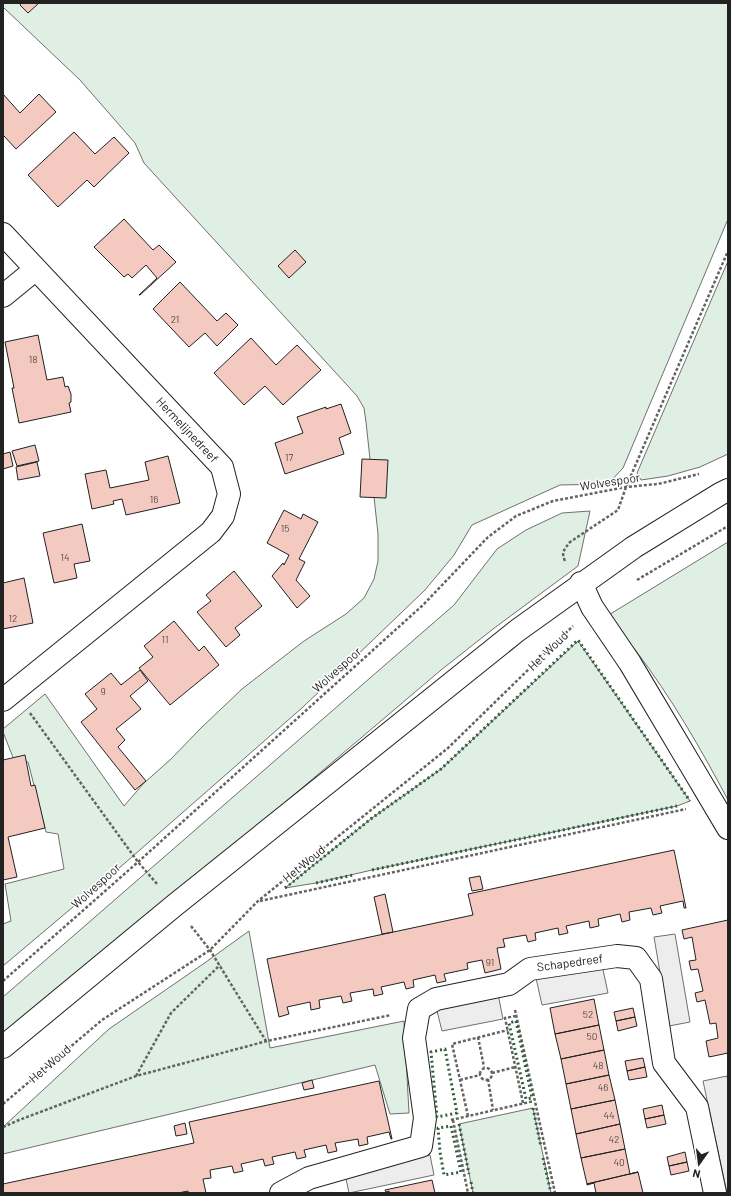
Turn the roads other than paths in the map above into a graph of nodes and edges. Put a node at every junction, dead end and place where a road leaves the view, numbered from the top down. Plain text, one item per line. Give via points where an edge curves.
1 (3, 234) edge
2 (36, 269) junction
3 (3, 296) edge
4 (728, 490) edge
5 (581, 584) junction
6 (8, 696) edge
7 (728, 828) edge
8 (3, 1047) edge
9 (311, 1185) edge
10 (281, 1193) edge
11 (715, 1193) edge

1 - 2 street, Hermelijnedreef
2 - 3 street
2 - 6 street, Hermelijnedreef via 222,467 229,494 223,516 211,532
4 - 5 street via 634,546
5 - 7 street via 592,607 630,663
5 - 8 street via 518,630 175,905
9 - 10 street
9 - 11 street, Schapedreef via 421,1146 425,1118 414,1038 419,1010 436,999 509,984 530,969 617,956 636,958 651,979 664,1063 697,1107

